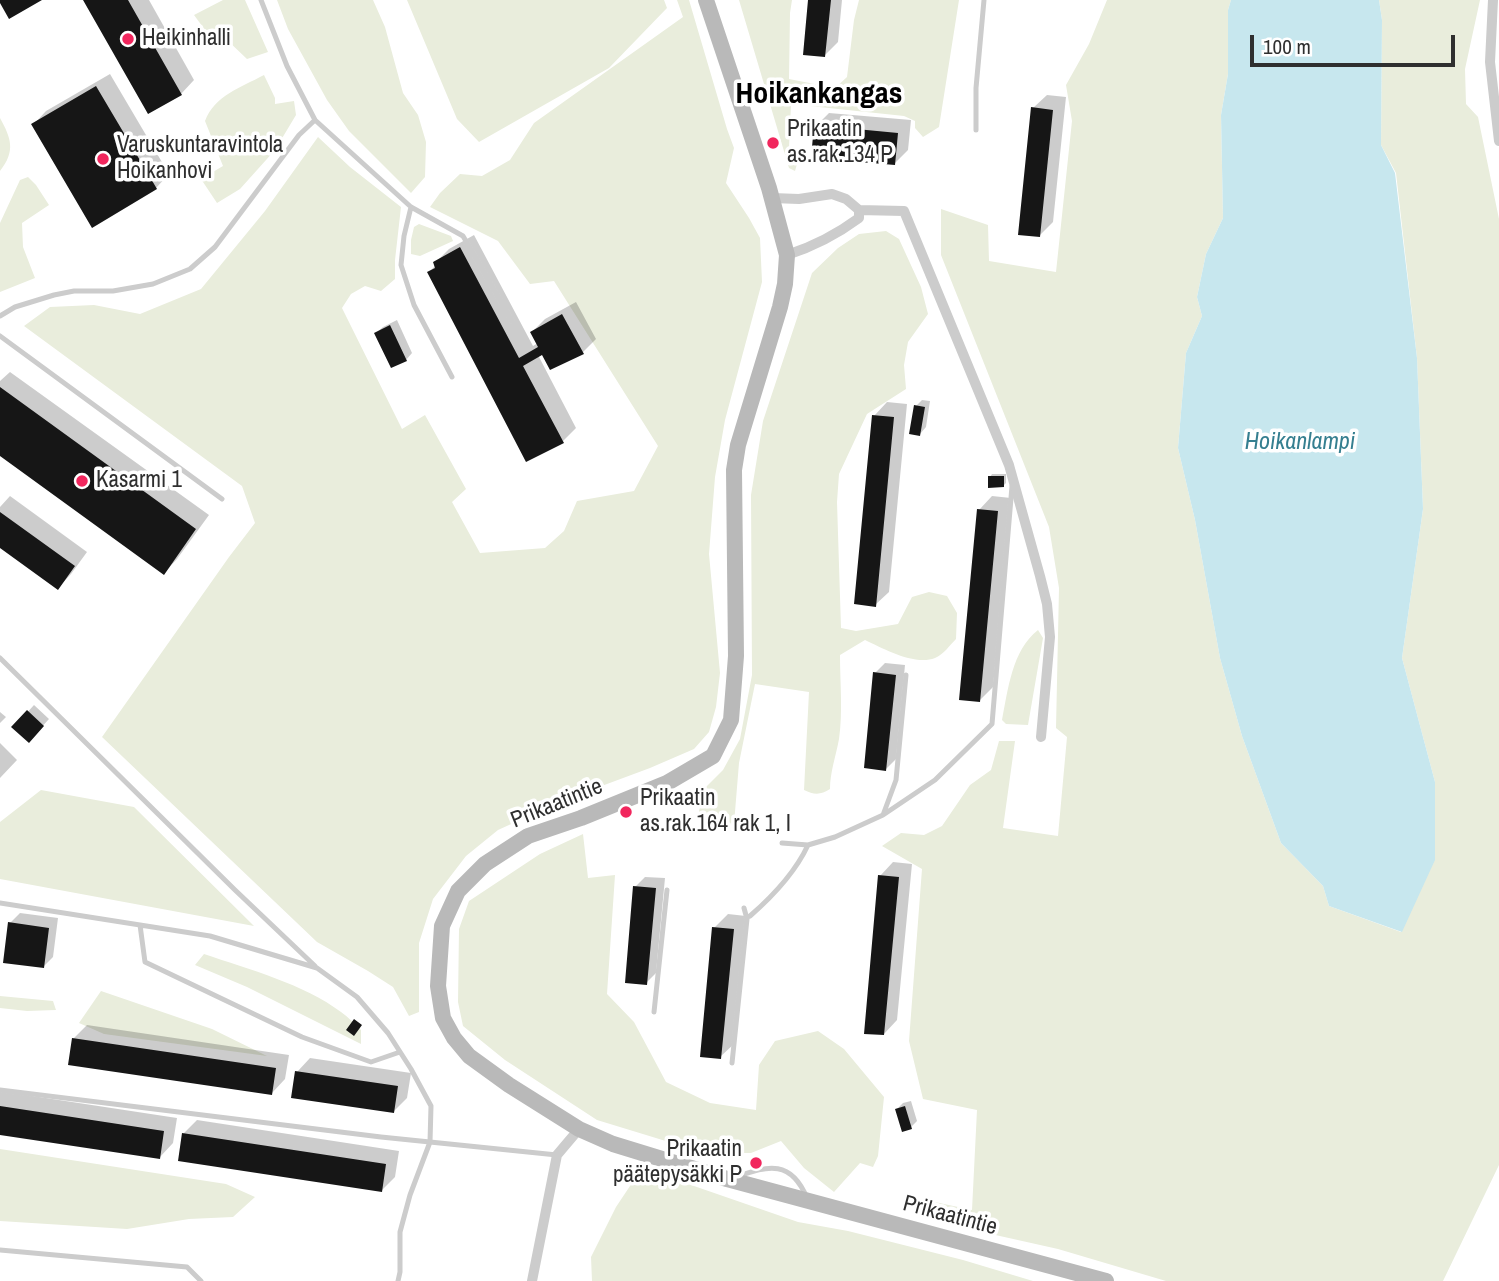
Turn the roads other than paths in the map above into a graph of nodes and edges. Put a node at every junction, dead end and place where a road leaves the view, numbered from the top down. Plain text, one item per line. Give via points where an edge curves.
1 (261, 0) edge
2 (706, 0) edge
3 (984, 0) edge
4 (1493, 0) edge
5 (315, 120) junction
6 (976, 130) dead end
7 (1499, 142) edge
8 (772, 198) junction
9 (411, 206) junction
10 (859, 210) junction
11 (787, 255) junction
12 (0, 316) edge
13 (512, 321) dead end
14 (0, 336) edge
15 (453, 377) dead end
16 (1013, 479) junction
17 (222, 499) dead end
18 (0, 658) edge
19 (906, 675) dead end
20 (1041, 737) dead end
21 (883, 815) junction
22 (782, 843) dead end
23 (808, 845) junction
24 (667, 890) dead end
25 (0, 903) edge
26 (744, 908) dead end
27 (750, 916) dead end
28 (140, 925) junction
29 (317, 968) junction
30 (654, 1012) dead end
31 (400, 1052) junction
32 (732, 1063) dead end
33 (0, 1090) edge
34 (579, 1129) junction
35 (430, 1142) junction
36 (557, 1155) junction
37 (727, 1180) junction
38 (809, 1201) junction
39 (0, 1250) edge
40 (201, 1281) edge
41 (398, 1281) edge
42 (532, 1281) edge
43 (1106, 1281) edge

1 - 5 lane via 286,66
2 - 8 street, Prikaatintie
3 - 6 lane
4 - 7 street via 1490,62
5 - 9 lane
5 - 12 lane via 215,247 190,269 153,284 54,295
8 - 10 street via 832,194
8 - 11 street, Prikaatintie
9 - 13 lane via 463,236
9 - 15 lane via 401,265 414,304
10 - 11 street via 859,218 841,232
10 - 16 street via 904,211
11 - 34 street, Prikaatintie via 780,307 734,470 736,656 731,720 713,756 667,783 528,836 485,864 458,891 442,926 438,986 443,1018 454,1038 469,1056
14 - 17 lane
16 - 20 street via 1047,604 1050,638
16 - 21 lane via 992,724 934,780
18 - 29 lane
19 - 21 lane via 896,780
21 - 23 lane
22 - 23 lane
23 - 27 lane via 769,900
24 - 30 lane
25 - 28 lane
26 - 32 lane via 747,919
28 - 29 lane via 210,936
28 - 31 lane via 145,962 302,1037 371,1062
29 - 31 lane via 357,997
31 - 35 lane via 431,1106
33 - 35 lane
34 - 36 street
34 - 37 street, Prikaatintie
35 - 36 lane
35 - 41 lane via 400,1232
36 - 42 street
37 - 38 street, Prikaatintie
37 - 38 lane via 780,1168 794,1176
38 - 43 street, Prikaatintie
39 - 40 lane via 187,1267

